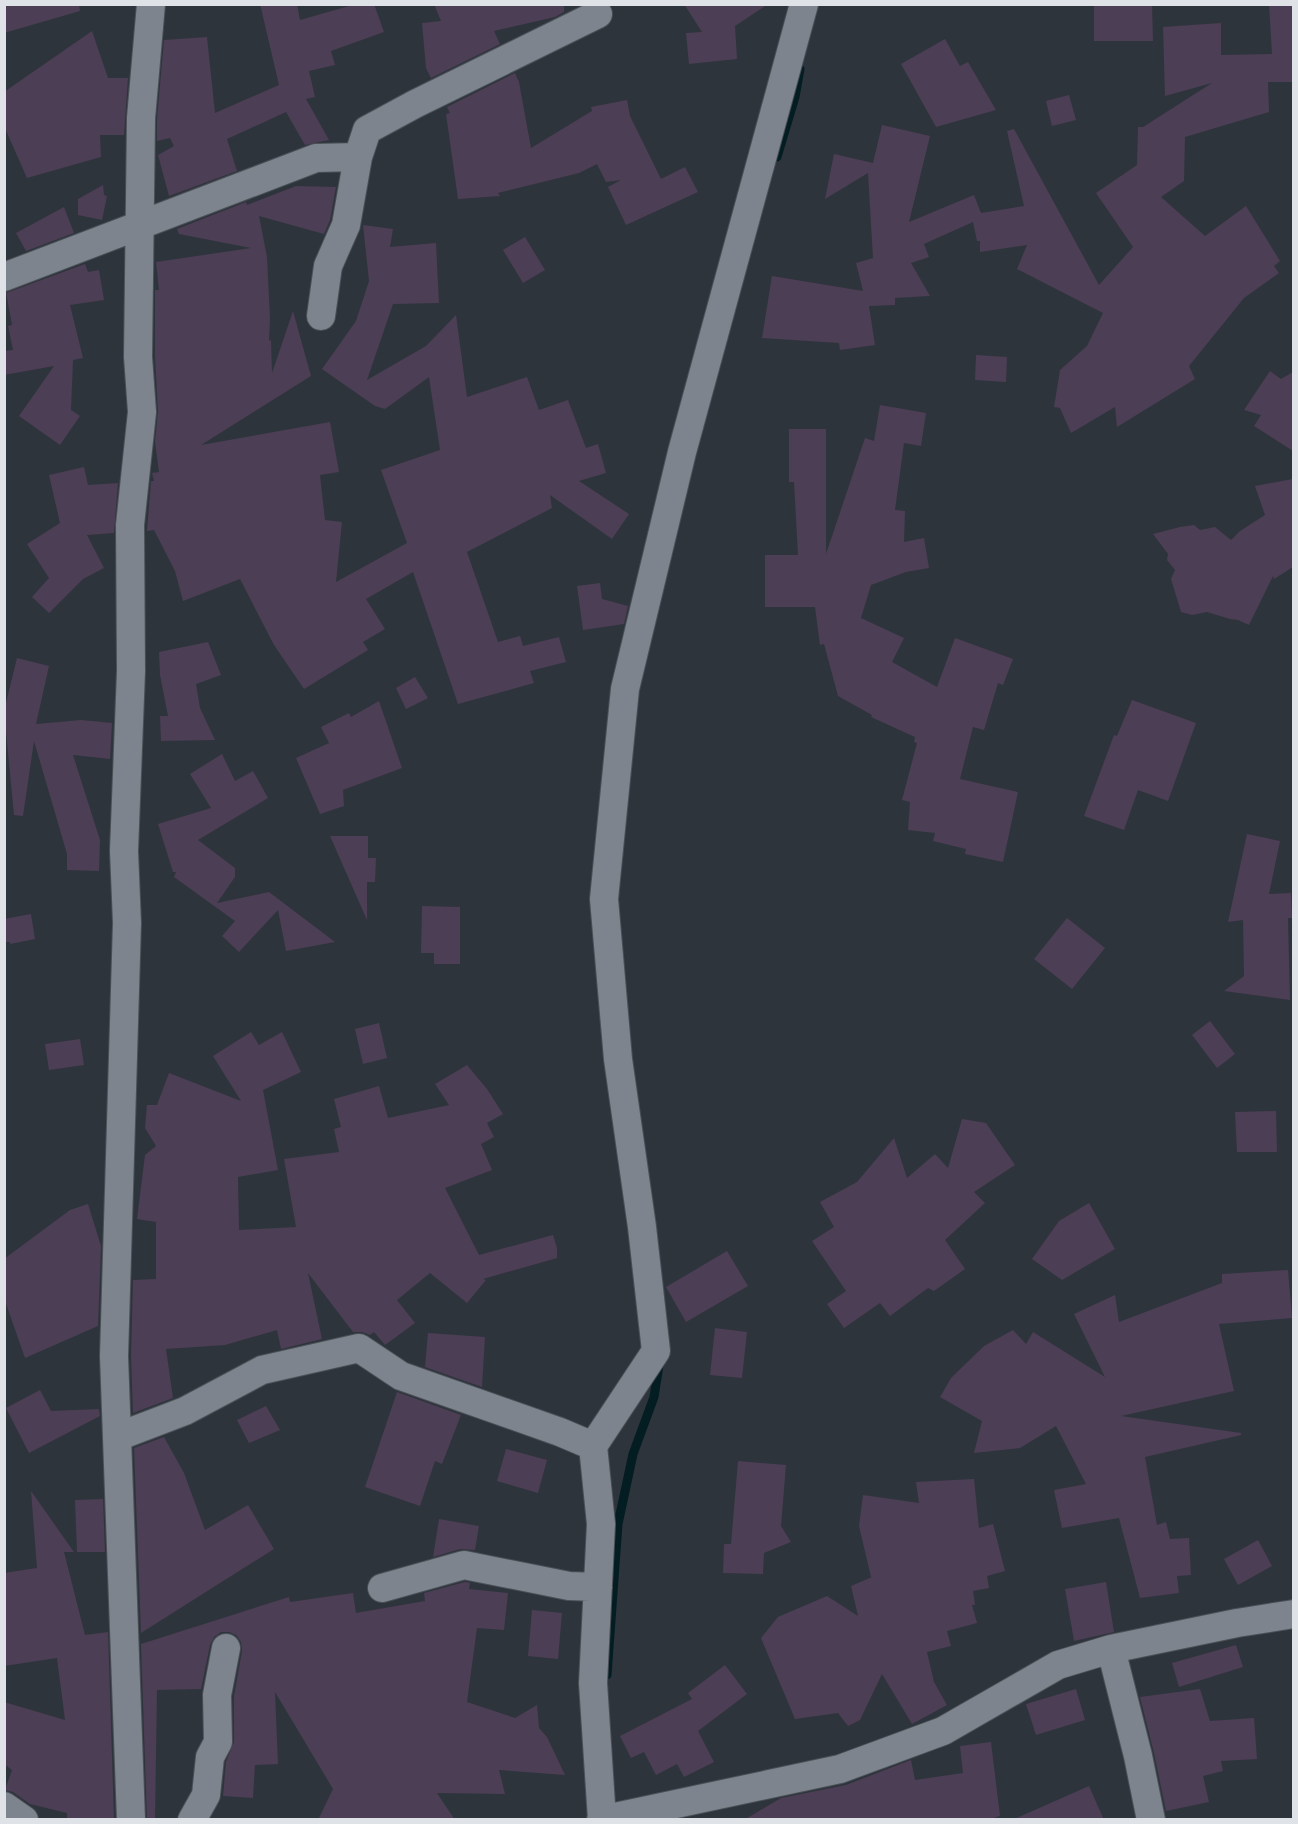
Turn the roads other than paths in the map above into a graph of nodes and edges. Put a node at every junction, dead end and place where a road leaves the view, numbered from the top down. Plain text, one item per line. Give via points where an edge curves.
1 (151, 4) edge
2 (804, 4) edge
3 (598, 14) dead end
4 (358, 157) junction
5 (139, 225) junction
6 (4, 277) edge
7 (321, 316) dead end
8 (117, 1437) junction
9 (592, 1446) junction
10 (598, 1587) junction
11 (382, 1588) dead end
12 (1293, 1614) edge
13 (226, 1648) dead end
14 (1112, 1649) junction
15 (4, 1806) edge
16 (601, 1819) edge
17 (24, 1820) edge
18 (131, 1820) edge
19 (192, 1820) edge
20 (1150, 1820) edge

1 - 5 street via 141,118
2 - 9 street via 682,452 625,689 604,899 618,1059 656,1351
3 - 4 street via 367,130
4 - 5 street via 316,158
4 - 7 street via 346,225 328,266
5 - 6 street
5 - 8 street via 138,357 142,412 130,525 131,672 124,851 127,923 114,1356
8 - 9 street via 185,1410 262,1370 359,1348 401,1376
8 - 18 street
9 - 10 street via 601,1524
10 - 11 street via 568,1586 464,1565
10 - 16 street via 592,1683
12 - 14 street
13 - 19 street via 217,1695 218,1742 210,1757 206,1795
14 - 16 street via 1058,1665 943,1731 840,1769
14 - 20 street
15 - 17 street

